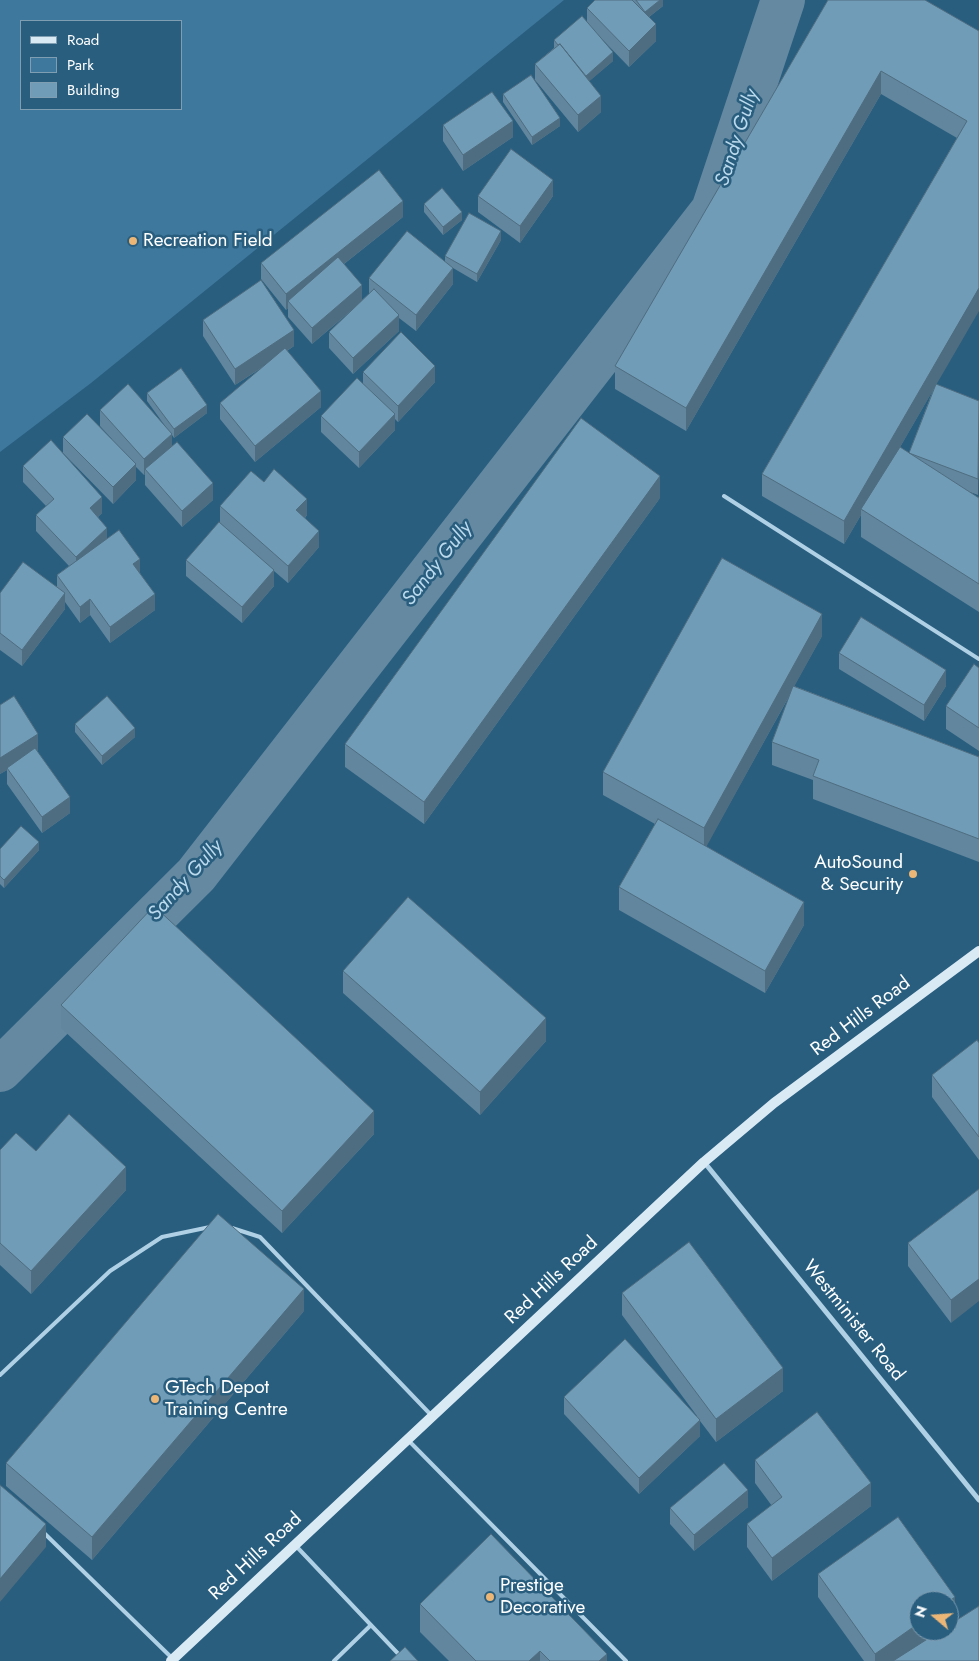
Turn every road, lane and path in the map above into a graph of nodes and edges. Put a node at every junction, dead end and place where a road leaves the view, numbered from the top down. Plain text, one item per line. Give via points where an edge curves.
1 (724, 496) dead end
2 (979, 659) edge
3 (979, 951) edge
4 (704, 1162) junction
5 (218, 1226) edge
6 (228, 1228) edge
7 (0, 1375) edge
8 (432, 1416) junction
9 (408, 1439) junction
10 (979, 1500) edge
11 (35, 1524) edge
12 (294, 1544) junction
13 (371, 1625) junction
14 (172, 1660) edge
15 (334, 1661) edge
16 (405, 1661) edge
17 (626, 1661) edge

1 - 2 lane
3 - 4 main road, Red Hills Road via 774,1104
4 - 8 main road, Red Hills Road
4 - 10 street, Westminister Road
5 - 7 lane via 162,1237 110,1271
6 - 8 lane via 260,1237
8 - 9 main road, Red Hills Road
9 - 12 main road, Red Hills Road
9 - 17 lane
11 - 14 lane
12 - 13 lane
12 - 14 main road, Red Hills Road
13 - 15 lane
13 - 16 lane

